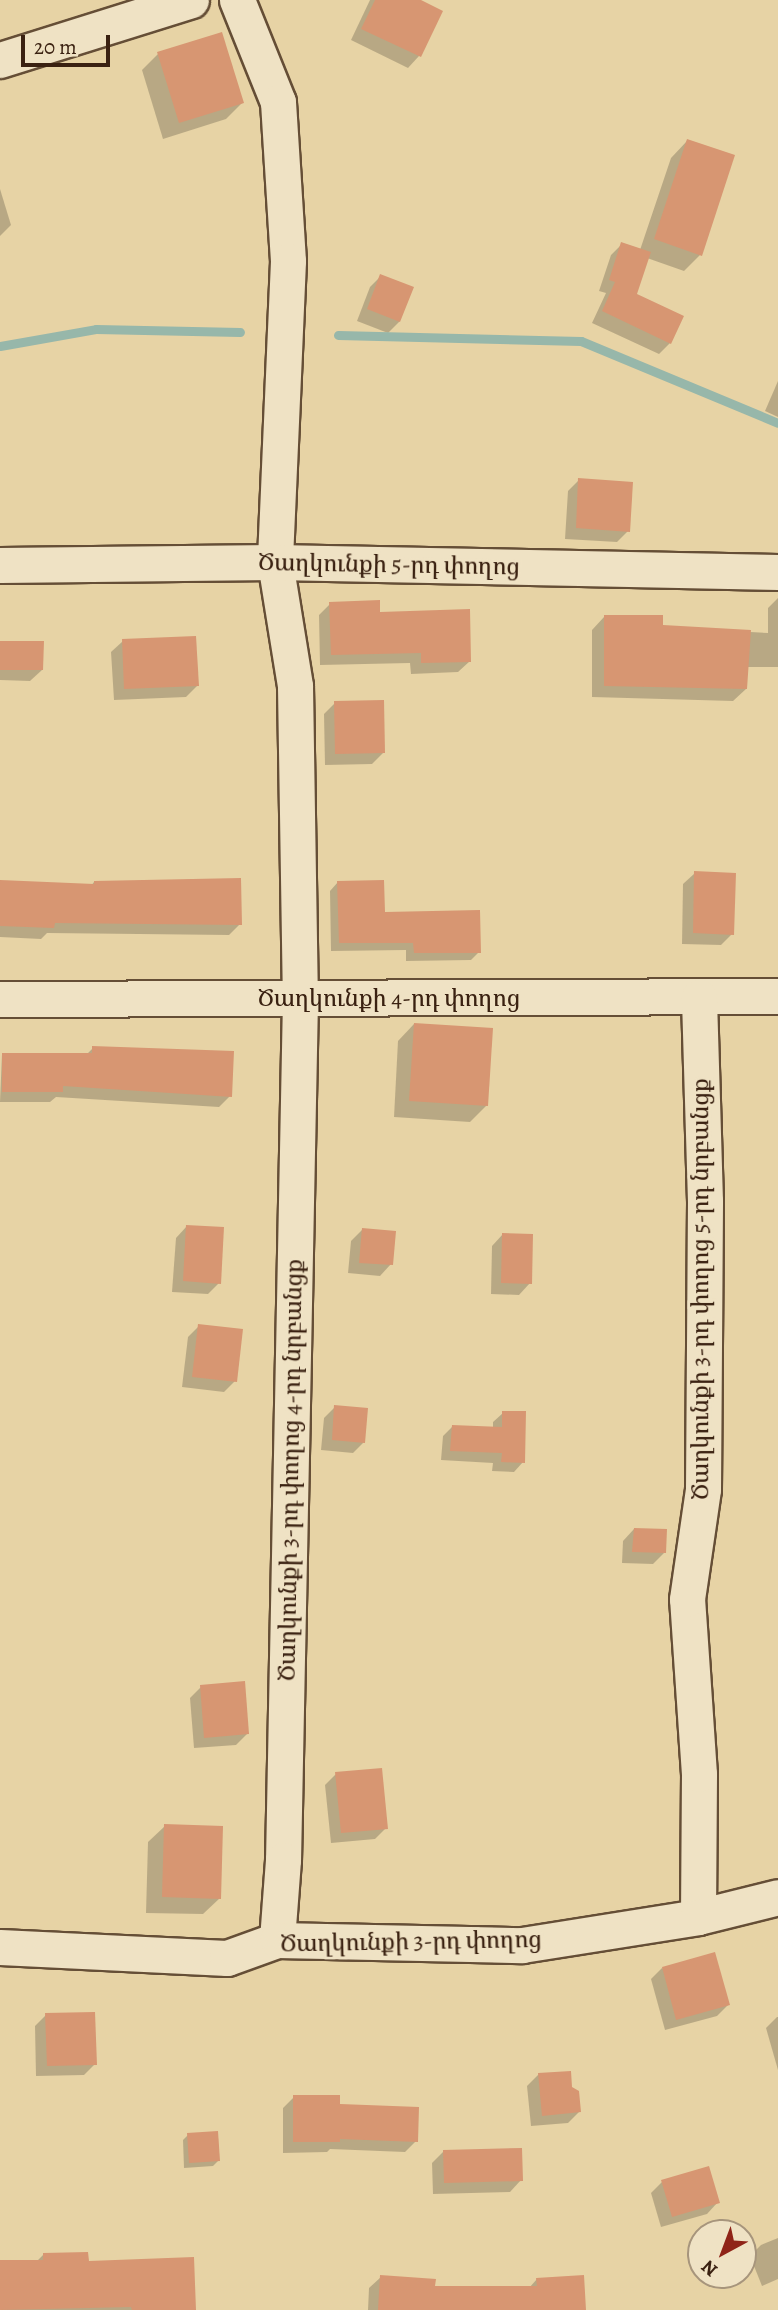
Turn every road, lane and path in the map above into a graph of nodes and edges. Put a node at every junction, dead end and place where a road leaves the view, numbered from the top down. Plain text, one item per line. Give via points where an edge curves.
1 (191, 0) edge
2 (237, 0) edge
3 (0, 60) edge
4 (275, 562) junction
5 (0, 565) edge
6 (778, 572) edge
7 (699, 996) junction
8 (778, 996) edge
9 (0, 999) edge
10 (300, 999) junction
11 (778, 1897) edge
12 (698, 1917) junction
13 (277, 1940) junction
14 (0, 1947) edge

1 - 3 street
2 - 4 street, Ծաղկունքի 3-րդ փողոց 4-րդ նրբանցք via 278,102 288,261
4 - 5 street, Ծաղկունքի 5-րդ փողոց
4 - 6 street, Ծաղկունքի 5-րդ փողոց
4 - 10 street, Ծաղկունքի 3-րդ փողոց 4-րդ նրբանցք via 295,686
7 - 8 street, Ծաղկունքի 4-րդ փողոց
7 - 10 street, Ծաղկունքի 4-րդ փողոց
7 - 12 street, Ծաղկունքի 3-րդ փողոց 5-րդ նրբանցք via 705,1201 703,1489 687,1599 699,1774
9 - 10 street, Ծաղկունքի 4-րդ փողոց
10 - 13 street, Ծաղկունքի 3-րդ փողոց 4-րդ նրբանցք via 283,1860
11 - 12 street, Ծաղկունքի 3-րդ փողոց
12 - 13 street, Ծաղկունքի 3-րդ փողոց via 522,1945
13 - 14 street, Ծաղկունքի 3-րդ փողոց via 227,1958

